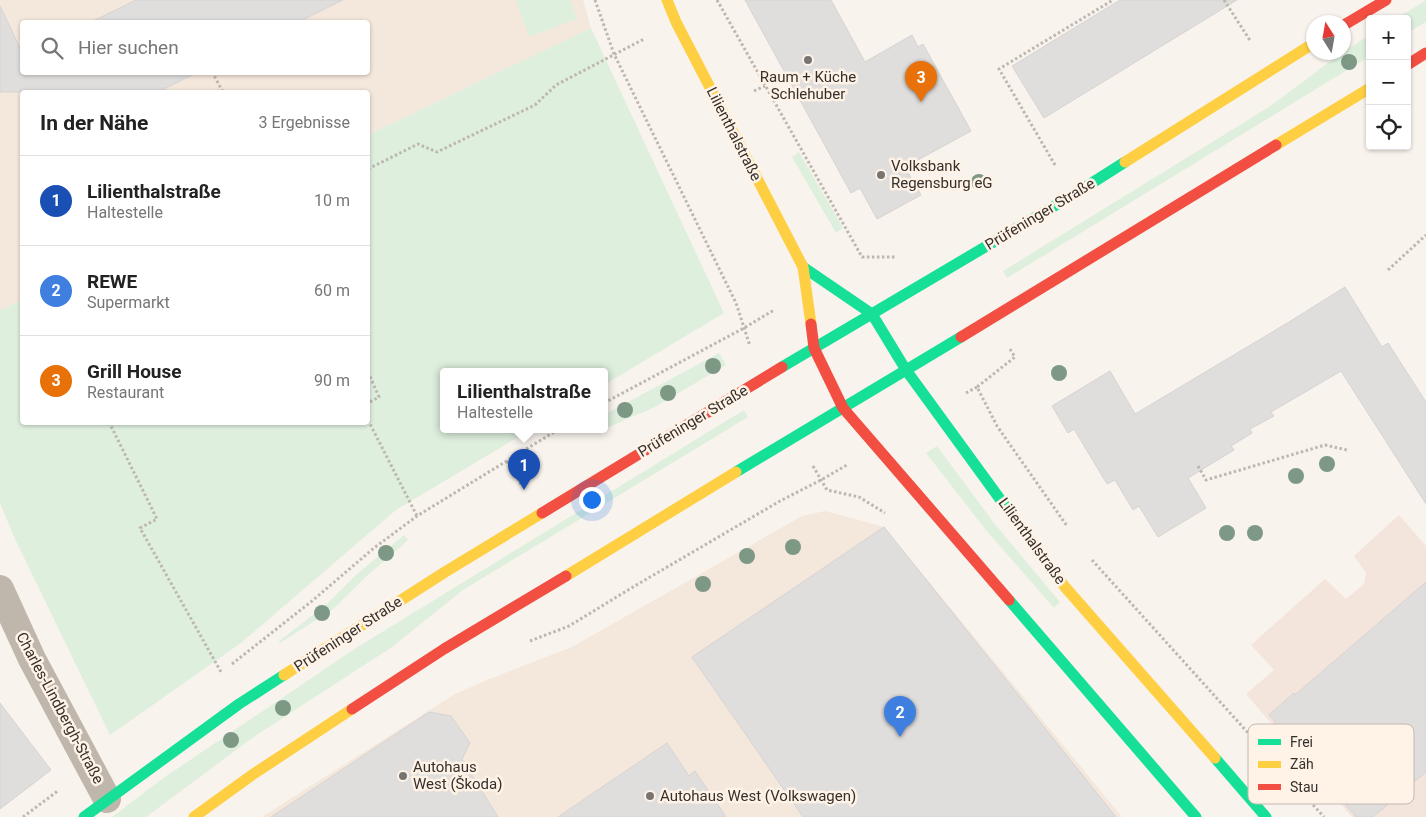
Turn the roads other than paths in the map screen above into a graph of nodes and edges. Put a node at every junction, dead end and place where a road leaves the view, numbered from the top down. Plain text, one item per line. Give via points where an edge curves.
1 (667, 0) edge
2 (1386, 0) edge
3 (1351, 21) edge
4 (1306, 48) edge
5 (1426, 53) edge
6 (1411, 62) edge
7 (1366, 90) edge
8 (802, 267) junction
9 (872, 314) junction
10 (814, 348) junction
11 (906, 370) junction
12 (843, 408) junction
13 (0, 589) edge
14 (1248, 796) edge
15 (107, 799) junction
16 (1255, 804) edge
17 (84, 817) edge
18 (194, 817) edge
19 (1196, 817) edge
20 (1266, 817) edge

1 - 8 street, Lilienthalstraße
2 - 3 street
4 - 9 street, Prüfeninger Straße via 1073,195
5 - 6 street
7 - 11 street
8 - 9 street, Lilienthalstraße
8 - 10 street, Lilienthalstraße
9 - 10 street, Prüfeninger Straße
9 - 11 street, Lilienthalstraße
10 - 12 street, Lilienthalstraße
10 - 15 street, Prüfeninger Straße via 437,577 240,704
11 - 12 street
11 - 14 street, Lilienthalstraße via 1065,587
12 - 18 street via 444,649
12 - 19 street, Lilienthalstraße
13 - 15 street, Charles-Lindbergh-Straße via 32,658
15 - 17 street, Prüfeninger Straße
16 - 20 street, Lilienthalstraße

